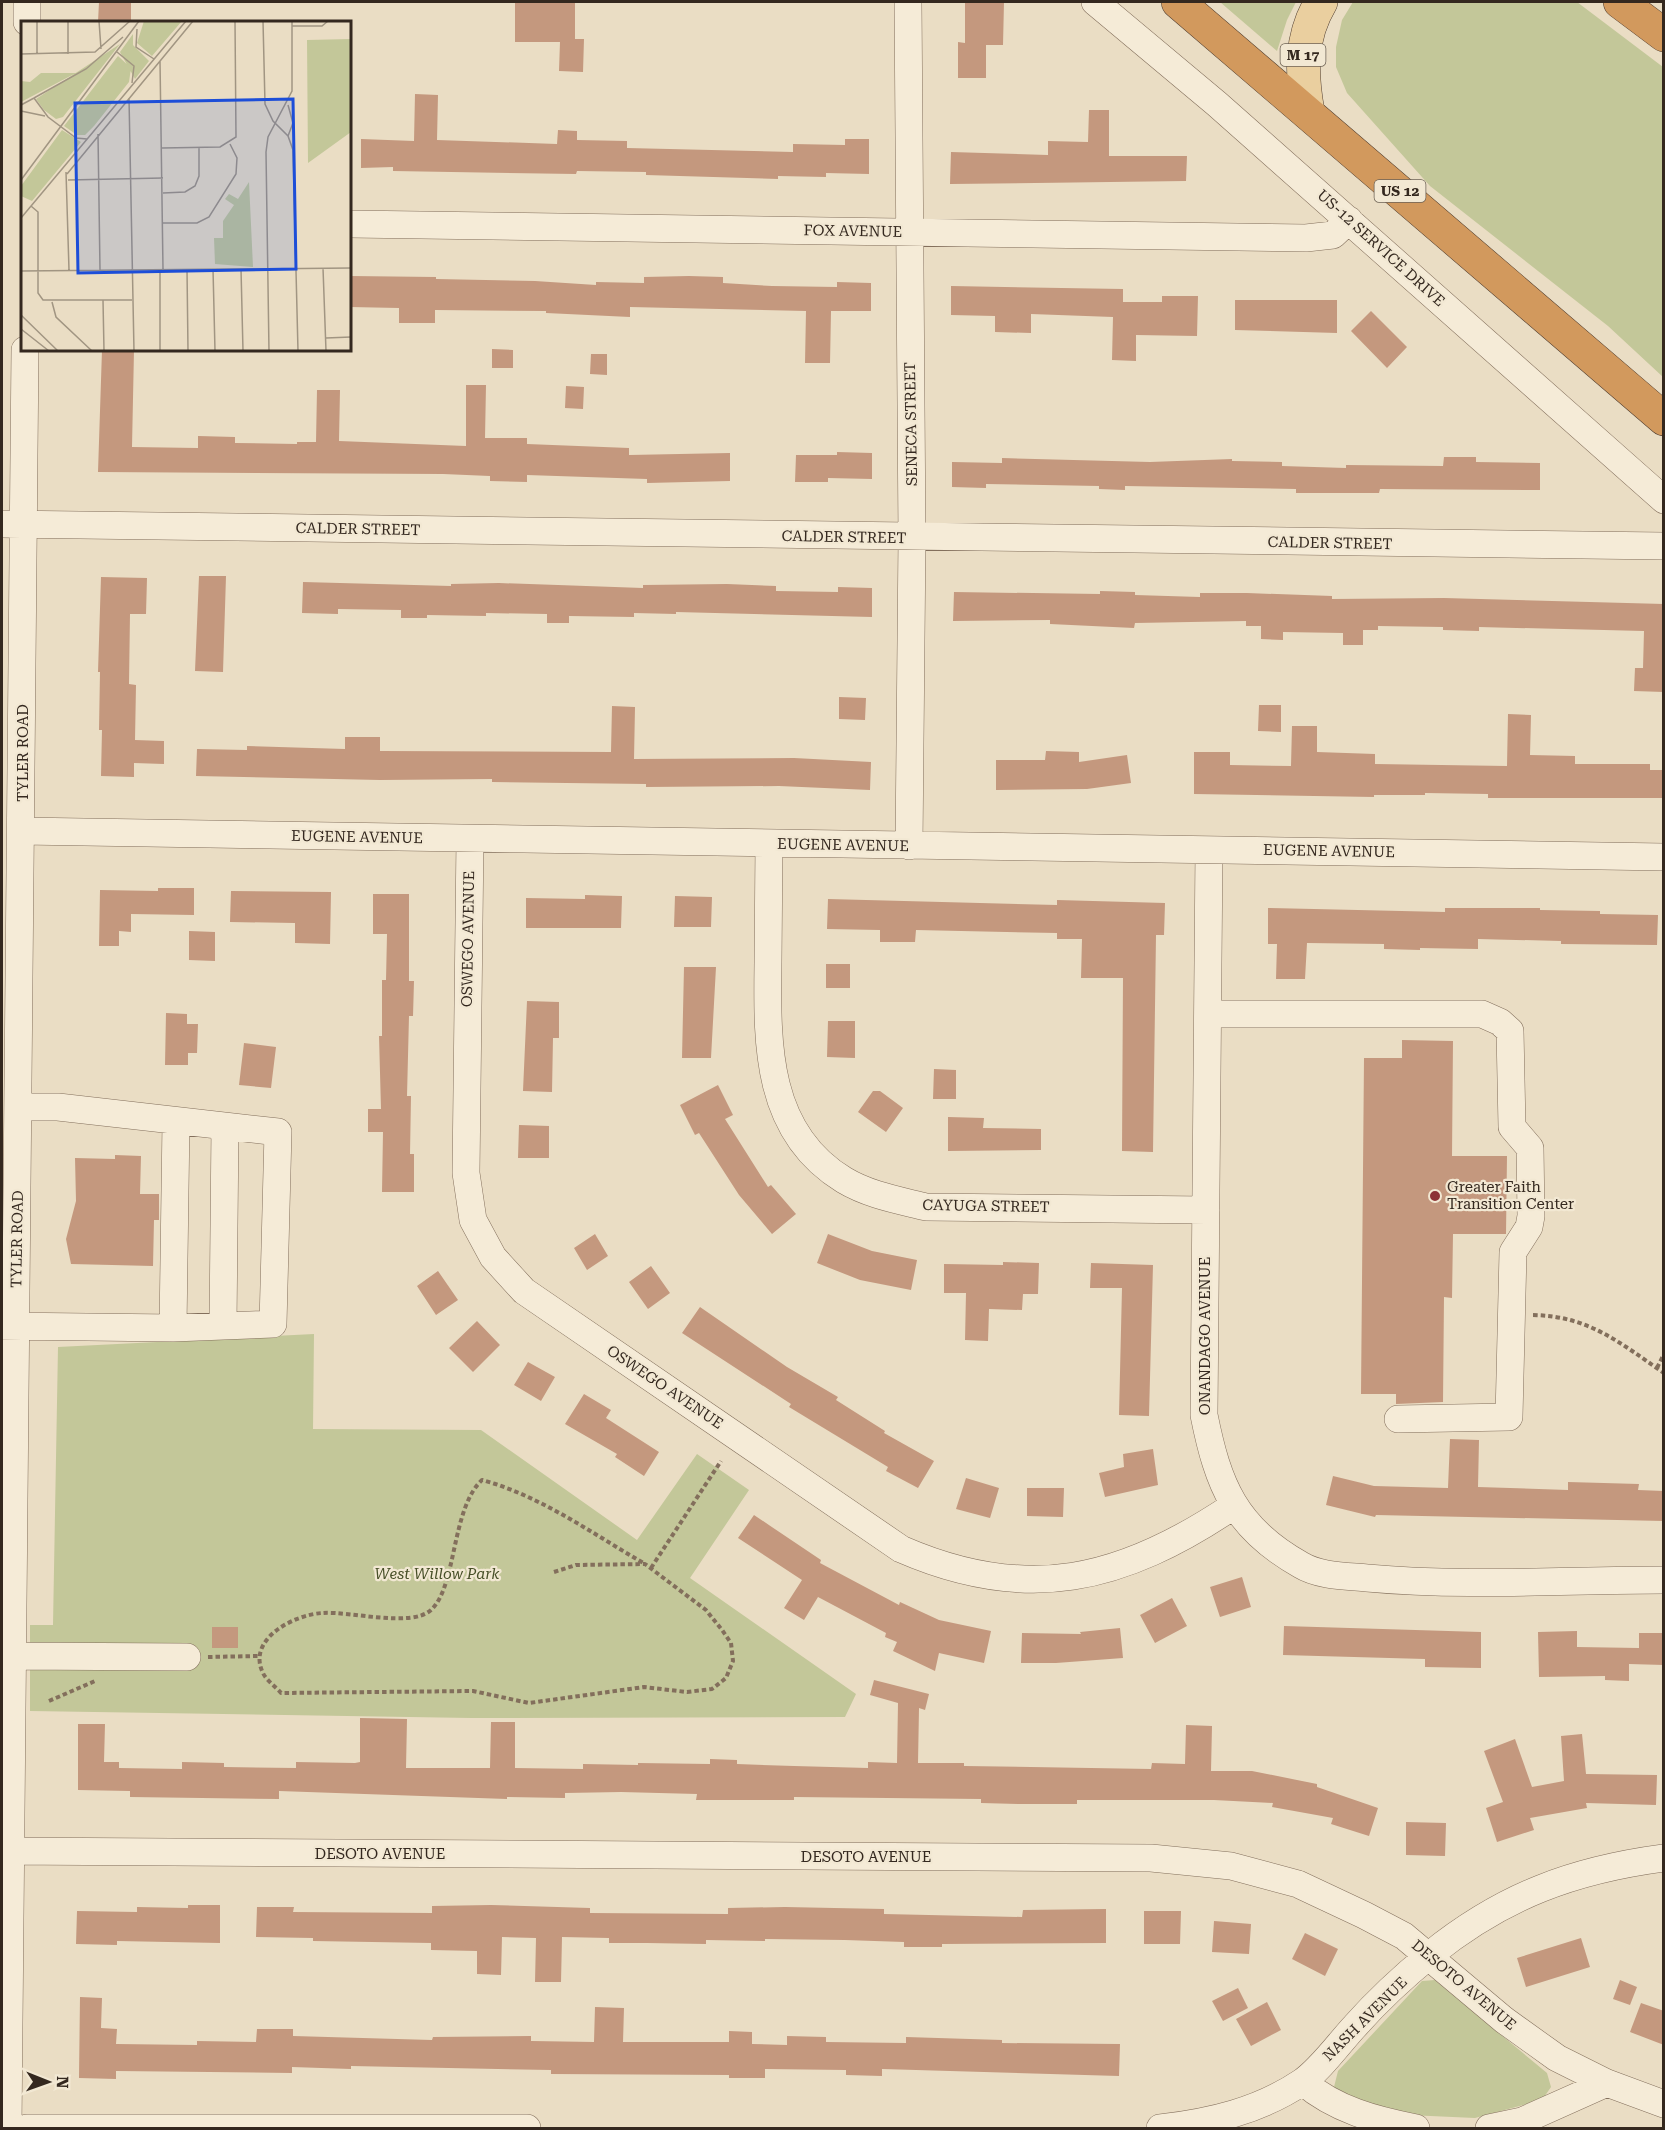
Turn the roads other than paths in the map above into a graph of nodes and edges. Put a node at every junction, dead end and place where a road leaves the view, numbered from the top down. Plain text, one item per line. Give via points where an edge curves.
1 (27, 2) edge
2 (908, 2) edge
3 (1095, 2) edge
4 (1178, 2) edge
5 (1321, 2) edge
6 (1620, 2) edge
7 (27, 21) edge
8 (1664, 35) edge
9 (1308, 112) junction
10 (1349, 220) junction
11 (351, 224) edge
12 (908, 231) junction
13 (25, 351) edge
14 (1664, 419) edge
15 (1664, 500) edge
16 (13, 524) edge
17 (912, 538) junction
18 (1664, 546) edge
19 (15, 815) edge
20 (470, 839) junction
21 (769, 844) junction
22 (909, 846) junction
23 (1209, 850) junction
24 (1664, 857) edge
25 (1209, 1014) junction
26 (10, 1069) edge
27 (19, 1107) junction
28 (176, 1122) junction
29 (225, 1127) junction
30 (1206, 1210) junction
31 (9, 1326) edge
32 (223, 1326) junction
33 (173, 1328) junction
34 (1398, 1419) dead end
35 (1233, 1506) junction
36 (1664, 1580) edge
37 (7, 1593) edge
38 (12, 1656) junction
39 (187, 1657) road end
40 (6, 1851) edge
41 (1664, 1858) edge
42 (1430, 1956) junction
43 (1303, 2082) junction
44 (1607, 2083) junction
45 (1664, 2104) edge
46 (8, 2128) edge
47 (27, 2128) edge
48 (527, 2128) edge
49 (1160, 2128) edge
50 (1416, 2128) edge
51 (1489, 2128) edge

1 - 7 street
2 - 12 street, SENECA STREET
3 - 10 street, US-12 SERVICE DRIVE
4 - 9 highway, US 12 / US 12
5 - 9 main road, M 17 via 1302,58
6 - 8 highway
9 - 14 highway, US 12 / US 12
10 - 12 street, FOX AVENUE via 1339,231 1324,237
10 - 15 street, US-12 SERVICE DRIVE
11 - 12 street, FOX AVENUE
12 - 17 street, SENECA STREET
13 - 16 street, TYLER ROAD
16 - 17 street, CALDER STREET
16 - 19 street, TYLER ROAD
17 - 18 street, CALDER STREET
17 - 22 street, SENECA STREET
19 - 20 street, EUGENE AVENUE
19 - 26 street, TYLER ROAD
20 - 21 street, EUGENE AVENUE
20 - 35 street, OSWEGO AVENUE via 466,1173 473,1220 494,1257 524,1291 901,1549 937,1564 1017,1579 1093,1574 1172,1544
21 - 22 street, EUGENE AVENUE
21 - 30 street, CAYUGA STREET via 767,1032 771,1067 792,1127 825,1165 844,1180 883,1197 926,1207
22 - 23 street, EUGENE AVENUE
23 - 24 street, EUGENE AVENUE
23 - 25 street, ONANDAGO AVENUE
25 - 30 street, ONANDAGO AVENUE
25 - 34 street via 1482,1014 1510,1030 1512,1127 1530,1148 1531,1216 1529,1227 1513,1252 1509,1417
26 - 27 street, TYLER ROAD
27 - 28 street via 58,1107
27 - 31 street, TYLER ROAD
28 - 29 street
28 - 33 street
29 - 32 street
29 - 32 street via 278,1132 273,1324
30 - 35 street, ONANDAGO AVENUE via 1204,1415 1219,1478
31 - 33 street
31 - 37 street, TYLER ROAD
32 - 33 street
35 - 36 street, ONANDAGO AVENUE via 1267,1544 1303,1567 1335,1575 1400,1581
37 - 38 street, TYLER ROAD
38 - 39 street
38 - 40 street, TYLER ROAD
40 - 42 street, DESOTO AVENUE via 1151,1858 1231,1866 1298,1884 1404,1936
40 - 46 street, TYLER ROAD
41 - 42 street, NASH AVENUE via 1622,1863 1526,1893 1454,1936
42 - 43 street, NASH AVENUE via 1370,2009
42 - 44 street, DESOTO AVENUE via 1504,2020 1557,2058
43 - 49 street, NASH AVENUE via 1211,2122
43 - 50 street via 1322,2098 1369,2118
44 - 45 street, DESOTO AVENUE
44 - 51 street via 1522,2121
47 - 48 street

